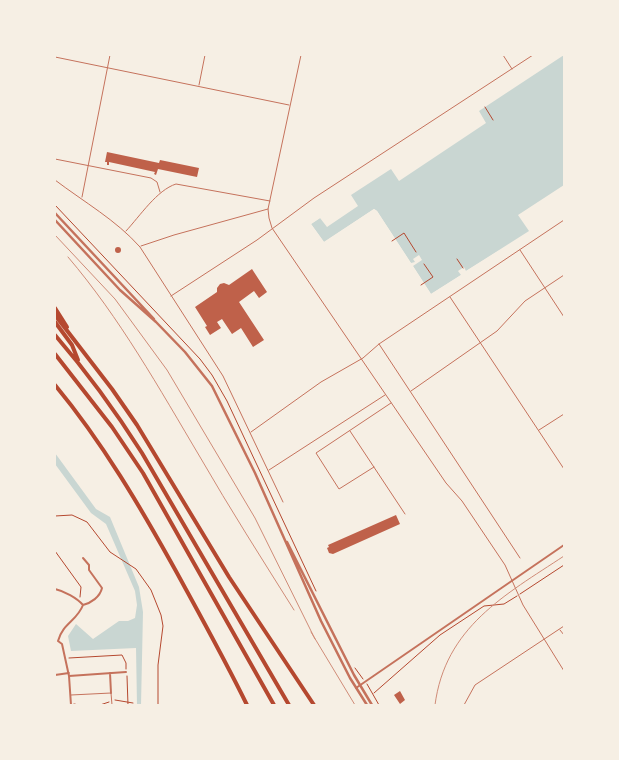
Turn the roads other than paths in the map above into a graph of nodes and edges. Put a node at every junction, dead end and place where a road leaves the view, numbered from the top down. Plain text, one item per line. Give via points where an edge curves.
1 (110, 55) edge
2 (205, 55) edge
3 (301, 55) edge
4 (503, 55) edge
5 (533, 55) edge
6 (55, 57) edge
7 (107, 67) junction
8 (512, 69) junction
9 (199, 86) junction
10 (291, 105) junction
11 (55, 159) edge
12 (88, 166) junction
13 (55, 180) edge
14 (161, 193) junction
15 (82, 198) junction
16 (270, 202) junction
17 (268, 209) junction
18 (55, 213) edge
19 (55, 220) edge
20 (564, 220) edge
21 (272, 228) junction
22 (126, 232) junction
23 (140, 247) junction
24 (519, 250) junction
25 (564, 275) edge
26 (545, 288) junction
27 (171, 296) junction
28 (450, 296) junction
29 (55, 308) edge
30 (55, 316) edge
31 (564, 317) edge
32 (55, 322) edge
33 (156, 322) junction
34 (55, 335) edge
35 (480, 343) junction
36 (379, 344) junction
37 (80, 348) junction
38 (55, 354) edge
39 (363, 358) junction
40 (80, 364) junction
41 (55, 385) edge
42 (410, 391) junction
43 (386, 394) junction
44 (392, 403) junction
45 (564, 414) edge
46 (538, 430) junction
47 (350, 431) junction
48 (250, 433) junction
49 (374, 467) junction
50 (564, 469) edge
51 (268, 470) junction
52 (283, 502) dead end
53 (405, 514) dead end
54 (283, 536) junction
55 (564, 545) edge
56 (83, 558) dead end
57 (520, 558) dead end
58 (511, 580) junction
59 (55, 589) edge
60 (83, 606) junction
61 (564, 626) edge
62 (560, 629) junction
63 (564, 636) edge
64 (544, 640) junction
65 (57, 641) edge
66 (564, 671) edge
67 (126, 672) road end
68 (110, 673) junction
69 (69, 674) junction
70 (55, 675) edge
71 (360, 685) junction
72 (356, 688) junction
73 (111, 693) junction
74 (71, 695) junction
75 (71, 705) edge
76 (112, 705) edge
77 (247, 705) edge
78 (274, 705) edge
79 (289, 705) edge
80 (314, 705) edge
81 (367, 705) edge
82 (372, 705) edge
83 (464, 705) edge

1 - 7 street
2 - 9 street
3 - 10 street
4 - 8 street
5 - 8 street
6 - 7 street
7 - 9 street
7 - 12 street
8 - 21 street
9 - 10 street
10 - 16 street
11 - 12 street
12 - 14 street via 151,178 158,182
12 - 15 street
13 - 15 street
14 - 16 street via 170,186 183,184
14 - 22 street
15 - 22 street
16 - 17 street
17 - 21 street
17 - 23 street
18 - 33 street
19 - 33 street via 120,290
20 - 24 street
21 - 27 street
21 - 39 street
22 - 23 street
23 - 27 street
24 - 26 street
24 - 28 street
25 - 26 street
26 - 31 street
26 - 35 street via 525,301 497,331
27 - 48 street via 223,376
28 - 35 street
28 - 36 street
29 - 37 highway
30 - 37 highway
32 - 40 highway via 72,345
33 - 54 street via 212,386
34 - 40 highway
35 - 42 street
35 - 46 street
36 - 39 street
36 - 42 street
37 - 80 highway via 137,425 229,577
38 - 78 highway via 98,408 142,473
39 - 43 street
39 - 48 street via 321,382
40 - 79 highway via 142,453
41 - 77 highway via 109,458 142,510
42 - 57 street
43 - 44 street
43 - 51 street
44 - 47 street
44 - 58 street via 446,483 462,500
45 - 46 street
46 - 50 street
47 - 49 street
47 - 49 street via 316,453 339,489
48 - 51 street
49 - 53 street
51 - 52 street
54 - 71 street
54 - 72 street
55 - 58 street
56 - 60 street via 102,589 91,603
58 - 64 street
58 - 71 street
59 - 60 street
60 - 65 street via 61,631
61 - 62 street
62 - 63 street
62 - 64 street
64 - 66 street
64 - 83 street via 474,685
65 - 69 street via 62,644
67 - 68 street
68 - 69 street
68 - 73 street
69 - 70 street
69 - 74 street
71 - 72 street
71 - 82 street
72 - 81 street
73 - 74 street
73 - 76 street
74 - 75 street

